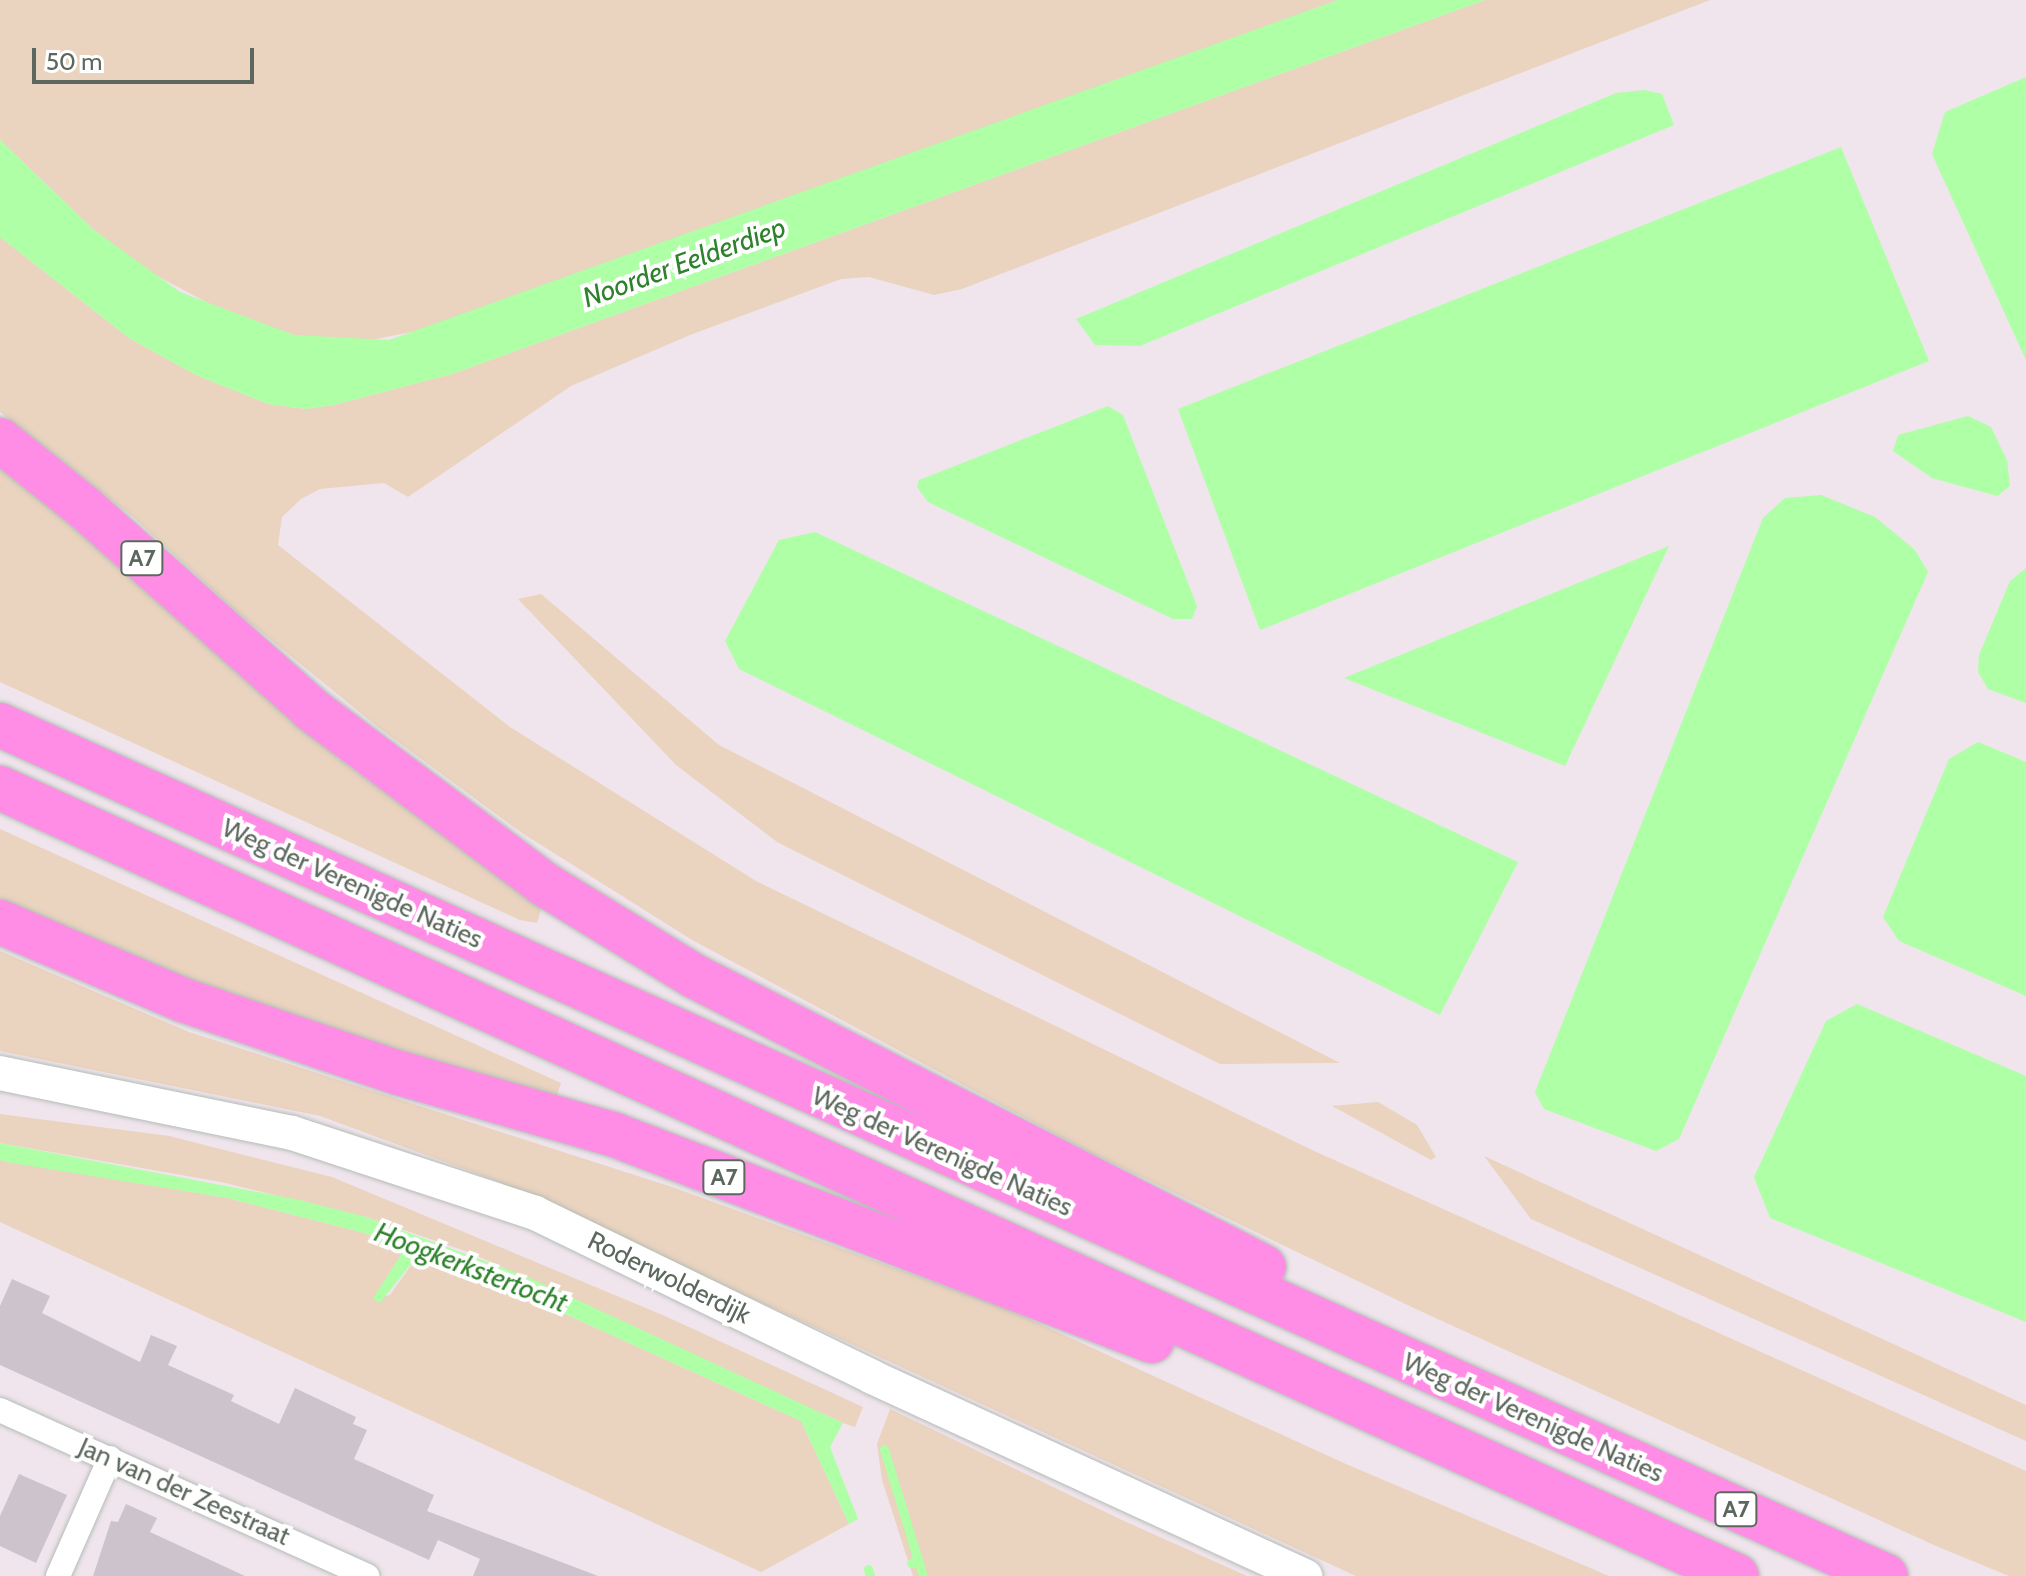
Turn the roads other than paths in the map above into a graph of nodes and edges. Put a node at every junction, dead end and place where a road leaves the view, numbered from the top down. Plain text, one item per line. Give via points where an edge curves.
1 (0, 440) edge
2 (0, 725) edge
3 (0, 788) edge
4 (0, 922) edge
5 (0, 1073) edge
6 (0, 1410) edge
7 (1586, 1441) junction
8 (1445, 1445) junction
9 (110, 1458) junction
10 (58, 1576) edge
11 (367, 1576) edge
12 (1305, 1576) edge
13 (1737, 1576) edge
14 (1886, 1576) edge

1 - 7 highway, A7 via 85,508 311,709 544,884 694,976 873,1071 1109,1184
2 - 7 highway, Weg der Verenigde Naties / A7
3 - 8 highway, A7
4 - 8 highway, A7 via 183,1000 399,1073 615,1135 995,1285
5 - 12 street, Roderwolderdijk via 305,1136 535,1213 872,1377
6 - 9 street, Jan van der Zeestraat
7 - 14 highway, Weg der Verenigde Naties / A7
8 - 13 highway, A7
9 - 10 street
9 - 11 street, Jan van der Zeestraat

